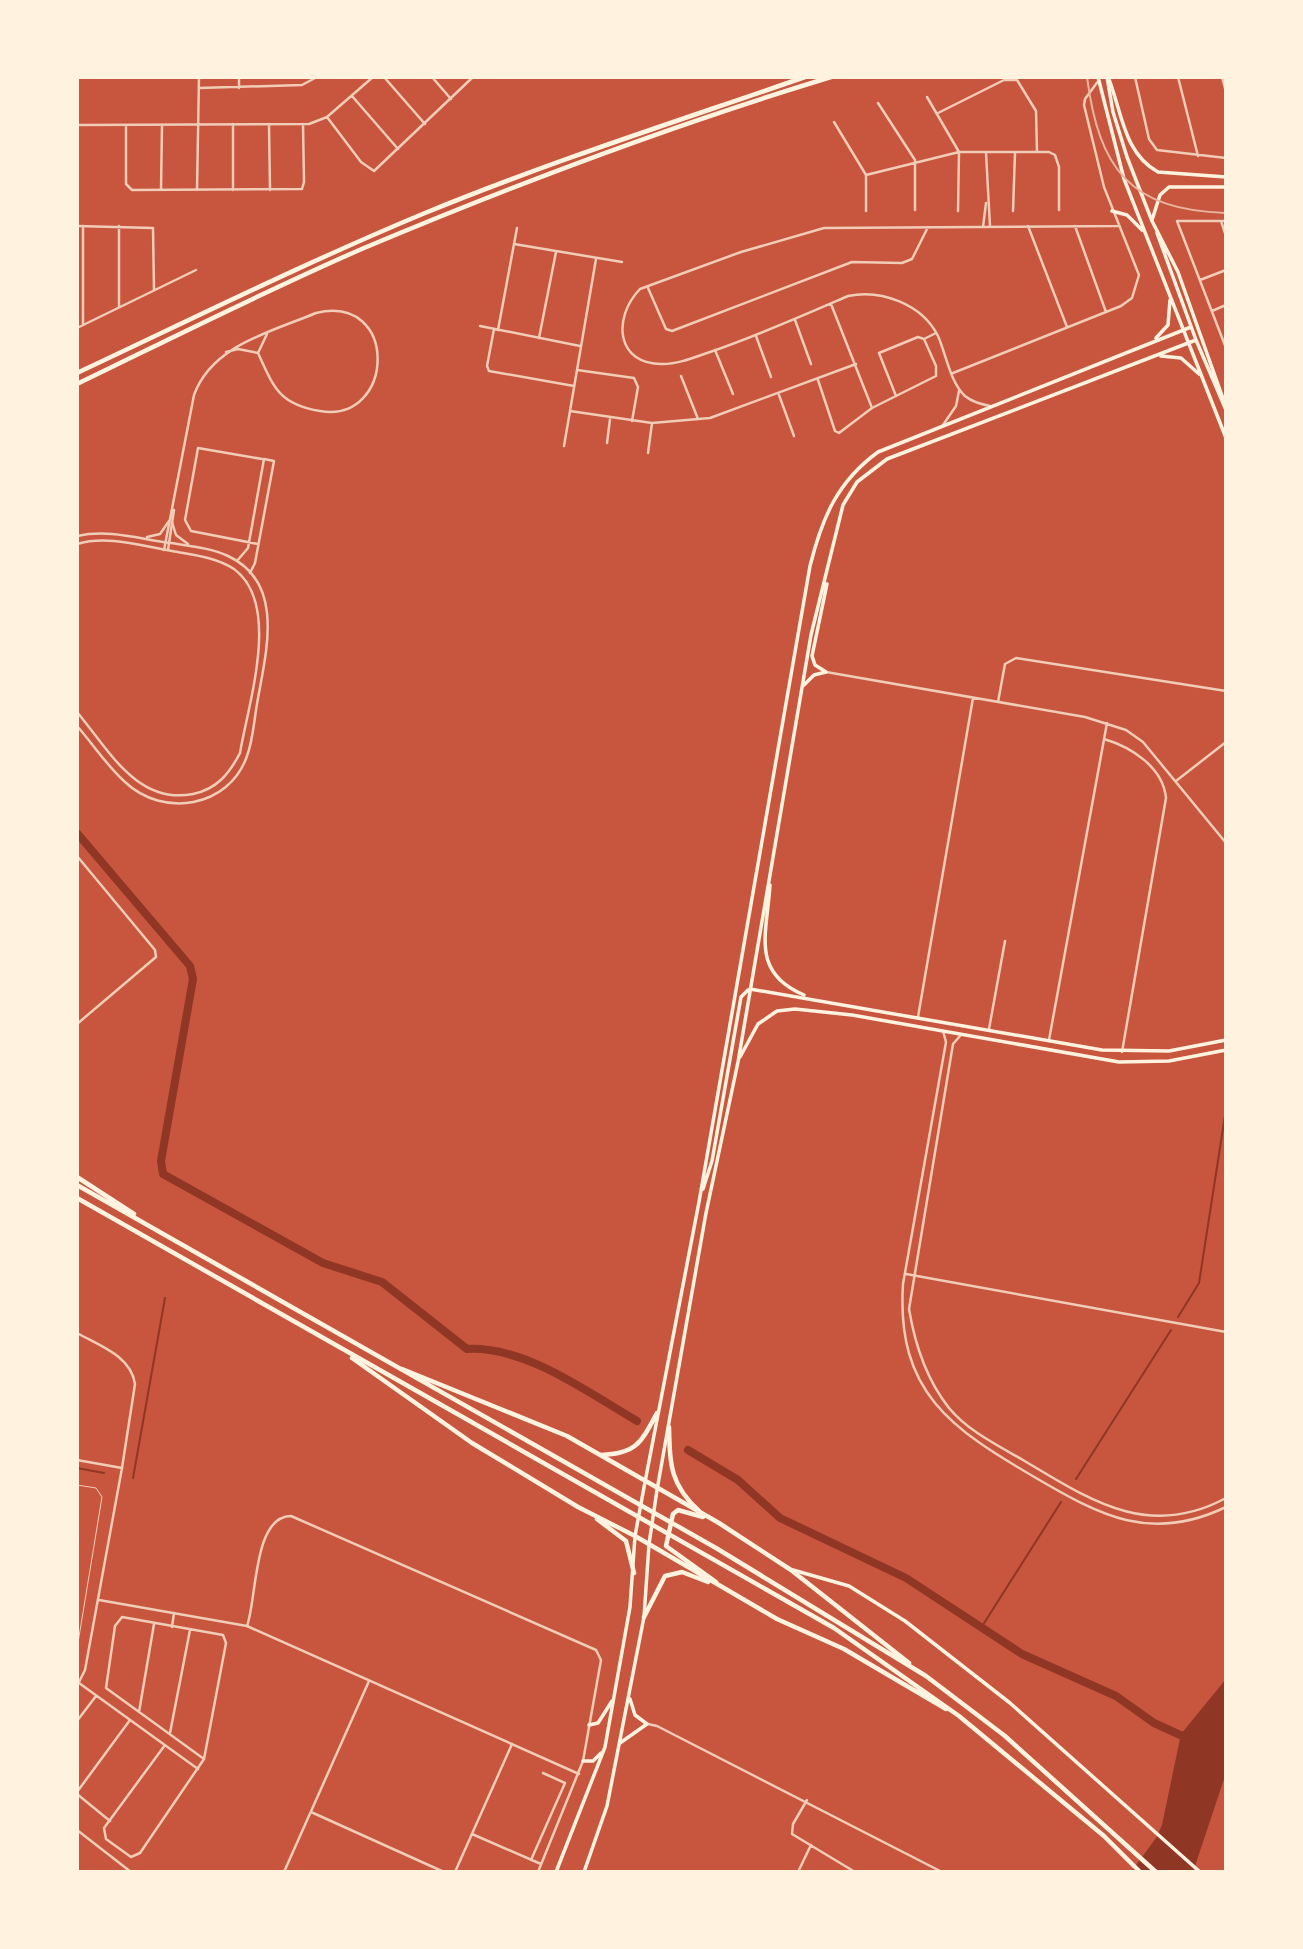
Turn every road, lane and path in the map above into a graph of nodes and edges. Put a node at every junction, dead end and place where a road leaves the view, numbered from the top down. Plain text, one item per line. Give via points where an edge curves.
1 (199, 77) edge
2 (239, 77) edge
3 (317, 77) edge
4 (373, 77) edge
5 (384, 77) edge
6 (432, 77) edge
7 (473, 77) edge
8 (805, 77) edge
9 (831, 77) edge
10 (1108, 77) edge
11 (1135, 77) edge
12 (1178, 77) edge
13 (1222, 77) edge
14 (1098, 79) edge
15 (199, 88) junction
16 (239, 88) junction
17 (1226, 92) edge
18 (351, 96) junction
19 (927, 97) dead end
20 (451, 99) junction
21 (878, 103) dead end
22 (938, 113) junction
23 (327, 117) junction
24 (834, 122) dead end
25 (233, 124) junction
26 (269, 124) junction
27 (303, 124) junction
28 (425, 124) junction
29 (77, 125) edge
30 (126, 125) junction
31 (162, 125) junction
32 (199, 125) junction
33 (398, 149) junction
34 (959, 152) junction
35 (1037, 152) junction
36 (986, 153) junction
37 (1015, 153) junction
38 (1198, 156) junction
39 (1226, 158) edge
40 (915, 160) junction
41 (866, 174) junction
42 (1226, 177) edge
43 (1226, 187) edge
44 (161, 190) junction
45 (197, 190) junction
46 (233, 190) junction
47 (270, 190) junction
48 (987, 200) junction
49 (915, 210) dead end
50 (1059, 210) dead end
51 (866, 211) dead end
52 (958, 211) dead end
53 (1013, 211) dead end
54 (1112, 211) junction
55 (1152, 221) junction
56 (1221, 221) junction
57 (1226, 221) edge
58 (77, 226) edge
59 (83, 226) junction
60 (119, 226) junction
61 (1028, 226) junction
62 (1075, 226) junction
63 (1118, 226) junction
64 (928, 227) junction
65 (983, 227) junction
66 (990, 227) junction
67 (517, 228) dead end
68 (1155, 228) junction
69 (1144, 231) junction
70 (1226, 236) edge
71 (514, 244) junction
72 (556, 251) junction
73 (596, 259) junction
74 (622, 262) dead end
75 (196, 270) dead end
76 (1226, 270) edge
77 (1200, 280) junction
78 (648, 288) junction
79 (154, 290) junction
80 (1169, 292) junction
81 (831, 304) junction
82 (1226, 305) edge
83 (119, 306) junction
84 (1212, 311) junction
85 (1106, 312) junction
86 (795, 320) junction
87 (83, 326) junction
88 (480, 326) dead end
89 (1067, 327) junction
90 (1191, 327) junction
91 (77, 328) edge
92 (496, 329) junction
93 (1183, 330) junction
94 (936, 333) junction
95 (267, 334) junction
96 (756, 336) junction
97 (539, 338) junction
98 (924, 340) junction
99 (1196, 340) junction
100 (1151, 342) junction
101 (1188, 343) junction
102 (581, 346) junction
103 (1226, 348) edge
104 (715, 351) junction
105 (226, 352) junction
106 (258, 353) junction
107 (1156, 356) junction
108 (811, 364) dead end
109 (856, 364) junction
110 (577, 370) junction
111 (77, 373) edge
112 (953, 373) junction
113 (681, 376) dead end
114 (1200, 376) junction
115 (771, 377) dead end
116 (818, 380) junction
117 (77, 384) edge
118 (574, 386) junction
119 (1221, 387) junction
120 (959, 389) junction
121 (1226, 391) edge
122 (733, 394) dead end
123 (779, 395) junction
124 (897, 396) junction
125 (990, 406) junction
126 (872, 408) junction
127 (1226, 409) edge
128 (570, 411) junction
129 (611, 417) junction
130 (698, 419) junction
131 (632, 421) junction
132 (652, 423) junction
133 (943, 425) junction
134 (794, 436) dead end
135 (1226, 438) edge
136 (607, 443) dead end
137 (564, 446) dead end
138 (648, 453) dead end
139 (264, 459) junction
140 (171, 522) junction
141 (77, 536) edge
142 (141, 538) junction
143 (250, 541) junction
144 (167, 543) junction
145 (77, 544) edge
146 (258, 544) junction
147 (190, 545) junction
148 (166, 550) junction
149 (237, 561) junction
150 (829, 569) junction
151 (249, 573) junction
152 (826, 672) junction
153 (802, 687) junction
154 (1226, 691) edge
155 (973, 698) junction
156 (998, 702) junction
157 (77, 712) edge
158 (1107, 723) junction
159 (77, 726) edge
160 (1104, 739) junction
161 (1226, 742) edge
162 (1176, 781) junction
163 (1226, 843) edge
164 (77, 856) edge
165 (771, 869) junction
166 (1005, 941) dead end
167 (750, 989) junction
168 (808, 997) junction
169 (918, 1017) junction
170 (77, 1024) edge
171 (989, 1029) junction
172 (942, 1030) junction
173 (963, 1034) junction
174 (1049, 1040) junction
175 (1226, 1040) edge
176 (1226, 1050) edge
177 (1122, 1052) junction
178 (738, 1062) junction
179 (77, 1177) edge
180 (77, 1185) edge
181 (77, 1198) edge
182 (699, 1202) junction
183 (145, 1223) junction
184 (905, 1273) junction
185 (913, 1275) junction
186 (1226, 1332) edge
187 (77, 1333) edge
188 (331, 1343) junction
189 (388, 1364) junction
190 (928, 1373) junction
191 (919, 1378) junction
192 (657, 1413) junction
193 (669, 1427) junction
194 (600, 1455) junction
195 (77, 1460) edge
196 (122, 1468) junction
197 (645, 1482) junction
198 (77, 1485) edge
199 (657, 1490) junction
200 (1226, 1497) edge
201 (578, 1507) junction
202 (1226, 1507) edge
203 (706, 1517) junction
204 (719, 1523) junction
205 (635, 1536) junction
206 (649, 1544) junction
207 (791, 1570) junction
208 (634, 1573) junction
209 (719, 1586) junction
210 (99, 1600) junction
211 (77, 1610) edge
212 (84, 1611) junction
213 (174, 1613) junction
214 (644, 1617) junction
215 (154, 1624) junction
216 (247, 1626) junction
217 (172, 1627) junction
218 (190, 1630) junction
219 (77, 1649) edge
220 (926, 1676) junction
221 (369, 1681) junction
222 (78, 1684) edge
223 (97, 1695) junction
224 (629, 1696) junction
225 (614, 1697) junction
226 (139, 1712) junction
227 (959, 1716) junction
228 (130, 1720) junction
229 (77, 1721) edge
230 (647, 1724) junction
231 (589, 1725) junction
232 (170, 1734) junction
233 (620, 1743) junction
234 (512, 1744) junction
235 (164, 1745) junction
236 (605, 1747) junction
237 (204, 1759) junction
238 (583, 1761) junction
239 (198, 1769) junction
240 (543, 1773) dead end
241 (579, 1774) junction
242 (77, 1793) edge
243 (807, 1800) junction
244 (311, 1812) junction
245 (110, 1821) junction
246 (77, 1830) edge
247 (472, 1834) junction
248 (811, 1845) junction
249 (531, 1860) junction
250 (541, 1864) junction
251 (131, 1872) edge
252 (284, 1872) edge
253 (444, 1872) edge
254 (455, 1872) edge
255 (538, 1872) edge
256 (556, 1872) edge
257 (584, 1872) edge
258 (754, 1872) edge
259 (766, 1872) edge
260 (798, 1872) edge
261 (855, 1872) edge
262 (942, 1872) edge
263 (1140, 1872) edge
264 (1156, 1872) edge
265 (1200, 1872) edge

1 - 15 street
2 - 16 street
3 - 16 street via 302,85
4 - 18 street
5 - 28 street
6 - 20 street
7 - 20 street
8 - 111 highway via 426,213
9 - 117 highway via 433,219
10 - 42 main road via 1125,132 1149,167 1158,172
10 - 55 main road via 1119,133
11 - 38 street via 1153,147
12 - 38 street
13 - 17 street
14 - 54 street via 1084,105 1094,157
14 - 69 main road via 1120,167
15 - 16 street
15 - 32 street
18 - 23 street
18 - 33 street
19 - 22 street
20 - 28 street
21 - 40 street
22 - 34 street
22 - 35 street via 1004,80 1017,80 1036,111
23 - 27 street
23 - 33 street via 374,172
24 - 41 street
25 - 26 street
25 - 32 street
25 - 46 street
26 - 27 street
26 - 47 street
27 - 47 street via 302,189
28 - 33 street
29 - 30 street
30 - 31 street
30 - 44 street via 126,184 132,190
31 - 32 street
31 - 44 street
32 - 45 street
34 - 36 street
34 - 40 street
34 - 52 street
35 - 37 street
35 - 50 street via 1049,152 1058,160
36 - 37 street
36 - 48 street
37 - 53 street
38 - 39 street
40 - 41 street
40 - 49 street
41 - 51 street
43 - 55 main road via 1170,187 1160,195
44 - 45 street
45 - 46 street
46 - 47 street
48 - 65 street
48 - 66 street
54 - 63 street
54 - 69 main road via 1127,215
55 - 68 main road
56 - 57 street
56 - 70 street
56 - 77 street via 1177,221
58 - 59 street
59 - 60 street
59 - 87 street
60 - 79 street via 149,226 155,231
60 - 83 street
61 - 62 street
61 - 66 street
61 - 89 street
62 - 63 street
62 - 85 street
63 - 85 street via 1139,275 1132,298
64 - 65 street
64 - 78 street via 818,229 741,252
64 - 78 street via 912,259 902,264 852,262 672,331 666,329
65 - 66 street
67 - 71 street
68 - 90 main road
68 - 119 main road via 1178,272
69 - 80 main road
71 - 72 street
71 - 92 street
72 - 73 street
72 - 97 street
73 - 74 street
73 - 102 street
75 - 79 street
76 - 77 street
77 - 84 street
78 - 104 street via 630,298 622,316 622,333 632,353 648,363 663,364
79 - 83 street
80 - 93 main road
80 - 100 main road via 1168,325
81 - 86 street
81 - 94 street via 860,294 902,301
81 - 109 street
82 - 84 street
83 - 87 street
84 - 103 street
85 - 89 street
86 - 96 street
86 - 108 street
87 - 91 street
88 - 92 street
89 - 112 street
90 - 93 main road
90 - 99 main road
92 - 97 street
92 - 118 street via 489,371
93 - 100 main road
93 - 101 main road
94 - 98 street
94 - 112 street
95 - 105 street
95 - 106 street
95 - 106 street via 331,309 349,313 367,323 376,343 373,383 354,407 332,413 292,405 274,387
96 - 104 street
96 - 115 street
97 - 102 street
98 - 124 street via 936,376
98 - 124 street via 918,337 879,353
99 - 101 main road
99 - 127 main road
100 - 125 main road
101 - 107 main road
101 - 114 main road
102 - 110 street
104 - 122 street
105 - 106 street
105 - 140 street via 205,374 194,395
107 - 114 main road via 1181,358
107 - 150 main road via 879,464 857,482 843,506
109 - 116 street
109 - 126 street
110 - 118 street
110 - 131 street via 634,378 638,387
112 - 120 street
113 - 130 street
114 - 135 main road
116 - 123 street
116 - 126 street via 837,433
118 - 128 street
119 - 121 street
119 - 127 main road
120 - 125 street
120 - 133 street via 956,406
123 - 130 street via 722,416
123 - 134 street
124 - 126 street
125 - 133 main road
128 - 129 street
128 - 137 street
129 - 131 street
129 - 136 street
130 - 132 street
131 - 132 street
132 - 138 street
133 - 182 main road via 878,452 862,464 834,496 822,521 799,623
139 - 143 street
139 - 143 street via 198,448 185,520 191,531
139 - 146 street via 274,461
140 - 142 street via 160,534
140 - 144 street
140 - 147 street via 176,535
141 - 142 street via 111,532
142 - 144 street
143 - 146 street
143 - 149 street
144 - 147 street
144 - 148 street
145 - 148 street via 110,540
146 - 151 street
147 - 149 street
148 - 157 street via 216,559 235,570 259,606 259,642 240,753 231,770 203,792 177,797 156,793 131,778
149 - 151 street
150 - 152 main road via 812,656 815,665
150 - 153 main road
151 - 159 street via 267,604 269,634 247,756 230,784 206,800 180,805 153,800 125,782
152 - 153 main road via 814,675
152 - 155 street
153 - 165 main road
154 - 156 street via 1016,658 1005,664
155 - 156 street
155 - 169 street
156 - 158 street
158 - 160 street
158 - 162 street via 1143,742
160 - 174 street
160 - 177 street via 1145,761 1166,798
161 - 162 street
162 - 163 street
164 - 170 street via 155,950 156,957
165 - 167 main road
165 - 168 main road via 766,957 770,971 778,981
166 - 171 street
167 - 168 main road
167 - 178 main road
167 - 182 main road via 741,997 712,1161
168 - 169 main road
169 - 171 main road
171 - 174 main road
172 - 173 main road
172 - 178 main road via 795,1009 777,1011 758,1024
172 - 184 street via 946,1042
173 - 176 main road via 1119,1062 1169,1061
173 - 185 street via 953,1044
174 - 177 main road
175 - 177 main road via 1189,1049
178 - 193 main road
179 - 183 highway
180 - 183 highway
181 - 188 highway
182 - 192 main road
183 - 189 highway
184 - 185 street
184 - 191 street via 901,1310
185 - 186 street
185 - 190 street via 909,1309 915,1344
187 - 196 street via 127,1362 133,1371
188 - 201 highway via 471,1443
188 - 227 highway via 834,1628
189 - 194 highway via 567,1436
189 - 220 highway via 716,1548
190 - 191 street
190 - 200 street via 950,1410 973,1431 1101,1504 1136,1515 1182,1515
191 - 202 street via 946,1417 975,1442 1090,1510 1135,1524 1160,1525
192 - 194 highway via 638,1445 622,1453
192 - 197 main road
193 - 199 main road
193 - 203 highway via 676,1484
194 - 197 highway
195 - 196 street
196 - 210 street
197 - 199 highway
197 - 205 main road
198 - 212 lane via 96,1488 102,1497
199 - 203 highway
199 - 206 main road
201 - 205 highway
201 - 208 highway via 622,1535
203 - 204 highway
204 - 207 highway
204 - 209 highway via 678,1510 665,1541 669,1550
205 - 206 highway
205 - 208 main road
206 - 209 highway
206 - 214 main road
207 - 220 highway
207 - 265 main road via 849,1586 905,1621 1010,1703
208 - 225 main road
209 - 214 highway via 682,1572 665,1576
209 - 227 highway via 844,1649
210 - 213 street
210 - 222 street via 85,1671
211 - 212 lane
212 - 219 lane
213 - 216 street
213 - 217 street
214 - 224 main road
215 - 217 street
215 - 226 street
215 - 226 street via 122,1617 115,1626 106,1688
216 - 221 street
216 - 231 street via 264,1536 273,1523 291,1516 600,1654
217 - 218 street
218 - 232 street
218 - 237 street via 223,1635 226,1643
220 - 264 highway via 1005,1736
221 - 234 street
221 - 244 street
222 - 223 street
223 - 228 street
223 - 229 street
224 - 230 main road via 635,1715
224 - 233 main road
225 - 231 main road via 598,1723
225 - 236 main road
226 - 232 street
227 - 263 highway via 1104,1836
228 - 235 street
228 - 242 street
230 - 233 main road
230 - 243 street
231 - 238 street
232 - 237 street
233 - 257 main road via 607,1806
234 - 241 street
234 - 247 street
235 - 239 street
235 - 245 street
236 - 238 main road via 593,1761
236 - 256 main road
237 - 239 street
238 - 241 street
239 - 245 street via 140,1853 131,1857 116,1847 104,1834
240 - 249 street via 565,1783
241 - 250 street
242 - 245 street
243 - 248 street via 792,1829 796,1837
243 - 262 street
244 - 252 street
244 - 253 street
246 - 251 street
247 - 249 street
247 - 254 street
248 - 260 street
248 - 261 street
249 - 250 street
250 - 255 street
258 - 259 street

